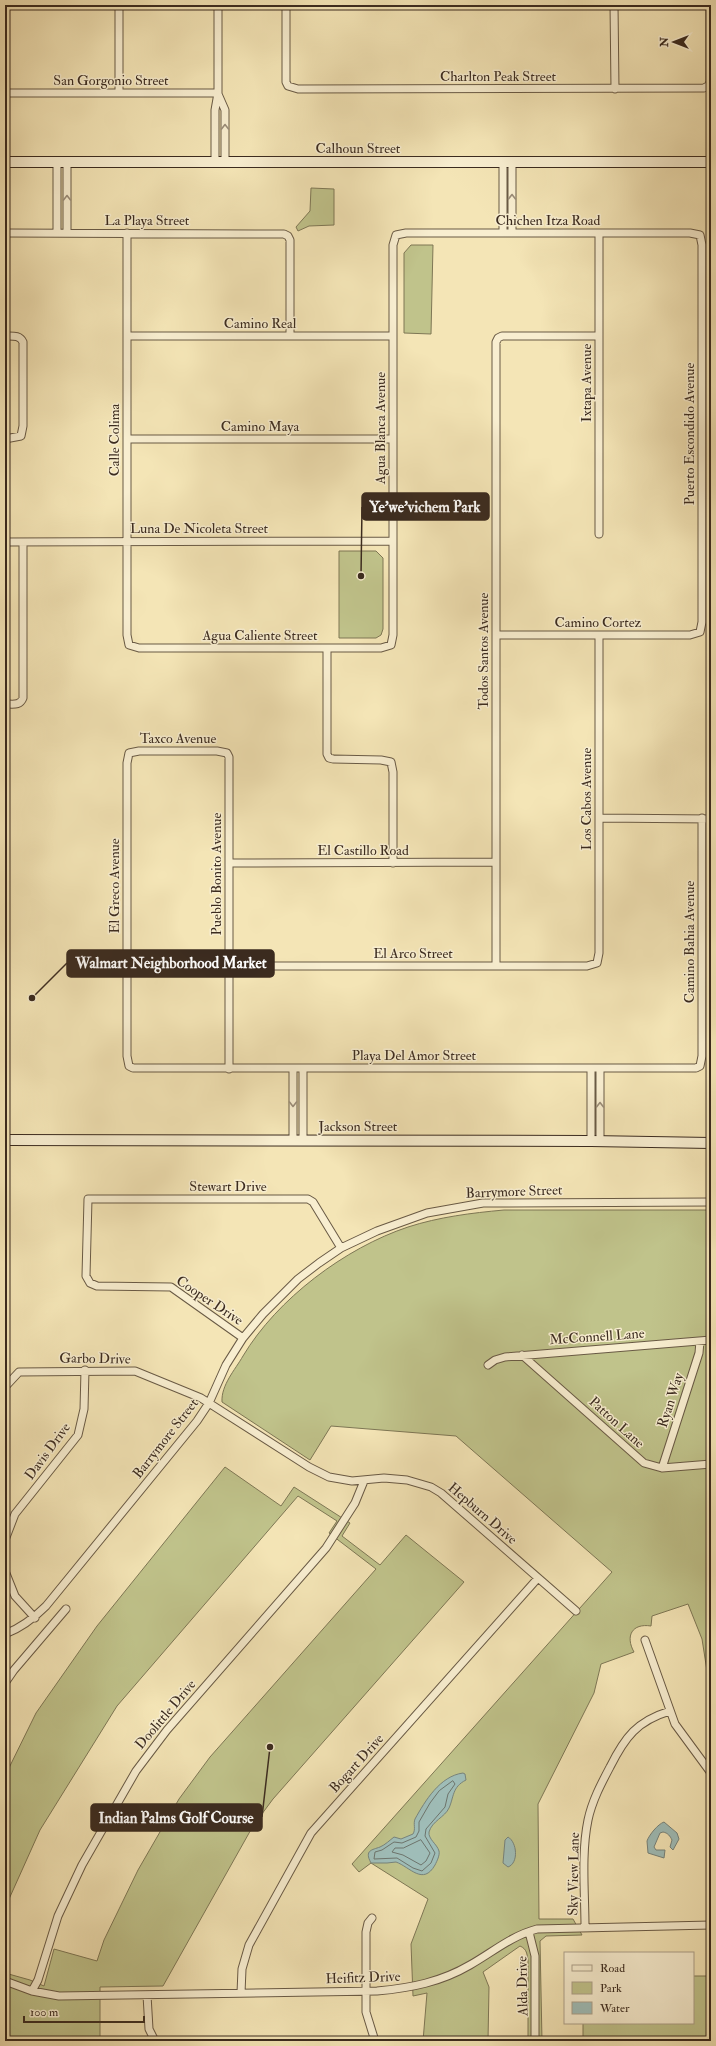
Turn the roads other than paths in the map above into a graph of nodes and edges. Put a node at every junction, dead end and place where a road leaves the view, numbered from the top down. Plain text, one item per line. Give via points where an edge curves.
1 (119, 5) edge
2 (218, 5) edge
3 (286, 5) edge
4 (614, 5) edge
5 (710, 5) edge
6 (615, 89) junction
7 (5, 93) edge
8 (119, 93) junction
9 (218, 93) junction
10 (5, 162) edge
11 (62, 162) junction
12 (215, 162) junction
13 (225, 162) junction
14 (507, 162) junction
15 (711, 162) edge
16 (5, 233) edge
17 (57, 233) junction
18 (67, 233) junction
19 (127, 233) junction
20 (502, 233) junction
21 (512, 233) junction
22 (599, 233) junction
23 (396, 235) joint
24 (700, 235) joint
25 (5, 336) edge
26 (127, 336) junction
27 (290, 336) junction
28 (393, 336) junction
29 (599, 336) junction
30 (5, 439) edge
31 (127, 439) junction
32 (393, 439) junction
33 (599, 534) dead end
34 (127, 541) junction
35 (393, 541) junction
36 (5, 542) edge
37 (24, 542) junction
38 (700, 632) joint
39 (496, 635) junction
40 (599, 635) junction
41 (129, 645) joint
42 (391, 645) joint
43 (327, 648) junction
44 (5, 704) edge
45 (129, 753) joint
46 (227, 753) joint
47 (599, 818) junction
48 (702, 818) junction
49 (711, 819) edge
50 (393, 862) junction
51 (496, 862) junction
52 (229, 863) junction
53 (597, 963) joint
54 (229, 966) junction
55 (496, 966) junction
56 (129, 1066) joint
57 (700, 1066) joint
58 (293, 1068) junction
59 (303, 1068) junction
60 (591, 1068) junction
61 (600, 1068) junction
62 (229, 1069) junction
63 (5, 1140) edge
64 (298, 1140) junction
65 (596, 1141) junction
66 (711, 1143) edge
67 (711, 1202) edge
68 (341, 1248) junction
69 (90, 1283) joint
70 (243, 1338) junction
71 (711, 1340) edge
72 (700, 1341) junction
73 (522, 1355) junction
74 (488, 1365) dead end
75 (84, 1370) junction
76 (5, 1387) edge
77 (209, 1403) junction
78 (711, 1464) edge
79 (662, 1468) junction
80 (364, 1481) junction
81 (5, 1540) edge
82 (5, 1571) edge
83 (538, 1578) junction
84 (66, 1609) dead end
85 (576, 1611) dead end
86 (35, 1618) junction
87 (5, 1634) edge
88 (645, 1640) dead end
89 (5, 1683) edge
90 (670, 1711) junction
91 (711, 1773) edge
92 (372, 1918) dead end
93 (711, 1925) edge
94 (585, 1927) junction
95 (529, 1932) junction
96 (5, 1981) edge
97 (32, 1991) junction
98 (366, 1991) junction
99 (241, 1993) junction
100 (147, 1995) junction
101 (155, 2041) edge
102 (375, 2041) edge
103 (535, 2041) edge

1 - 8 street
2 - 9 street
3 - 6 street, Charlton Peak Street via 286,76 288,86 298,89
4 - 6 street
5 - 6 street, Charlton Peak Street via 708,86 698,89
7 - 8 street, San Gorgonio Street
8 - 9 street, San Gorgonio Street
9 - 12 street via 215,110
13 -> 9 street via 225,110
10 - 11 street, Calhoun Street
11 - 12 street, Calhoun Street
11 - 17 street
18 -> 11 street
12 - 13 street, Calhoun Street
13 - 14 street, Calhoun Street
14 - 15 street, Calhoun Street
14 - 20 street
21 -> 14 street
16 - 17 street, La Playa Street
17 - 18 street, La Playa Street
18 - 19 street, La Playa Street
19 - 26 street, Calle Colima
19 - 27 street, La Playa Street via 278,233 288,236
20 - 21 street, Chichen Itza Road
20 - 23 street, Chichen Itza Road
21 - 22 street, Chichen Itza Road
22 - 24 street, Chichen Itza Road
22 - 29 street, Ixtapa Avenue
23 - 28 street, Agua Blanca Avenue via 393,245
24 - 38 street, Puerto Escondido Avenue
25 - 30 street via 21,338 23,342 24,426 21,436
26 - 27 street, Camino Real
26 - 31 street, Calle Colima
27 - 28 street, Camino Real
28 - 32 street, Agua Blanca Avenue
29 - 33 street, Ixtapa Avenue
29 - 39 street, Todos Santos Avenue via 498,338
31 - 32 street, Camino Maya
31 - 34 street, Calle Colima
32 - 35 street, Agua Blanca Avenue
34 - 35 street, Luna De Nicoleta Street
34 - 37 street, Luna De Nicoleta Street
34 - 41 street, Calle Colima
35 - 42 street, Agua Blanca Avenue
36 - 37 street, Luna De Nicoleta Street
37 - 44 street via 24,692 21,702
38 - 40 street, Camino Cortez via 690,635
39 - 40 street, Camino Cortez
39 - 51 street, Todos Santos Avenue
40 - 47 street, Los Cabos Avenue
41 - 43 street, Agua Caliente Street via 139,648
42 - 43 street, Agua Caliente Street via 381,648
43 - 50 street via 327,754 333,760 391,762
45 - 46 street, Taxco Avenue via 139,750 217,750
45 - 56 street, El Greco Avenue
46 - 52 street, Pueblo Bonito Avenue
47 - 48 street
47 - 53 street, Los Cabos Avenue
48 - 49 street
48 - 57 street, Camino Bahia Avenue
50 - 51 street, El Castillo Road
50 - 52 street, El Castillo Road
51 - 55 street, Todos Santos Avenue
52 - 54 street, Pueblo Bonito Avenue
53 - 55 street, El Arco Street via 587,966
54 - 55 street, El Arco Street
54 - 62 street, Pueblo Bonito Avenue
56 - 62 street, Playa Del Amor Street via 139,1069
57 - 61 street, Playa Del Amor Street
58 - 59 street, Playa Del Amor Street
58 - 62 street, Playa Del Amor Street
58 -> 64 street
59 - 60 street, Playa Del Amor Street
59 - 64 street
60 - 61 street, Playa Del Amor Street
60 - 65 street
65 -> 61 street
63 - 64 street, Jackson Street
64 - 65 street, Jackson Street
65 - 66 street, Jackson Street
67 - 68 street, Barrymore Street via 470,1204 410,1218
68 - 69 street, Stewart Drive via 313,1202 308,1199 88,1199 86,1276
68 - 70 street, Barrymore Street via 294,1283
69 - 70 street, Cooper Drive via 97,1286 171,1287
70 - 77 street, Barrymore Street via 219,1376
71 - 72 street, McConnell Lane
72 - 73 street, McConnell Lane
72 - 79 street, Ryan Way via 699,1353
73 - 74 street, McConnell Lane via 495,1360
73 - 79 street, Patton Lane via 644,1463
75 - 76 street, Garbo Drive via 19,1372
75 - 77 street, Garbo Drive via 135,1371
75 - 81 street, Davis Drive via 84,1409 78,1435 15,1514
77 - 80 street, Hepburn Drive via 318,1472 340,1480
77 - 86 street, Barrymore Street
78 - 79 street, Patton Lane
80 - 83 street, Hepburn Drive via 395,1478 431,1487
80 - 97 street, Doolittle Drive via 355,1503 326,1548 167,1730 136,1771 76,1876 56,1922 38,1980
82 - 86 street via 15,1596
83 - 85 street, Hepburn Drive
83 - 99 street, Bogart Drive via 311,1833 249,1945 242,1969
84 - 89 street
86 - 87 street, Barrymore Street
88 - 90 street
90 - 91 street via 679,1730
90 - 94 street, Sky View Lane via 648,1719 628,1735 594,1799 585,1842
92 - 98 street via 366,1932
93 - 94 street, Heifitz Drive
94 - 95 street, Heifitz Drive via 547,1928
95 - 98 street, Heifitz Drive via 513,1938 471,1965 434,1982 405,1989
95 - 103 street, Alda Drive via 535,1956
96 - 97 street, Heifitz Drive
97 - 100 street, Heifitz Drive via 59,1996
98 - 99 street, Heifitz Drive
98 - 102 street via 367,2019
99 - 100 street, Heifitz Drive
100 - 101 street via 150,2029

